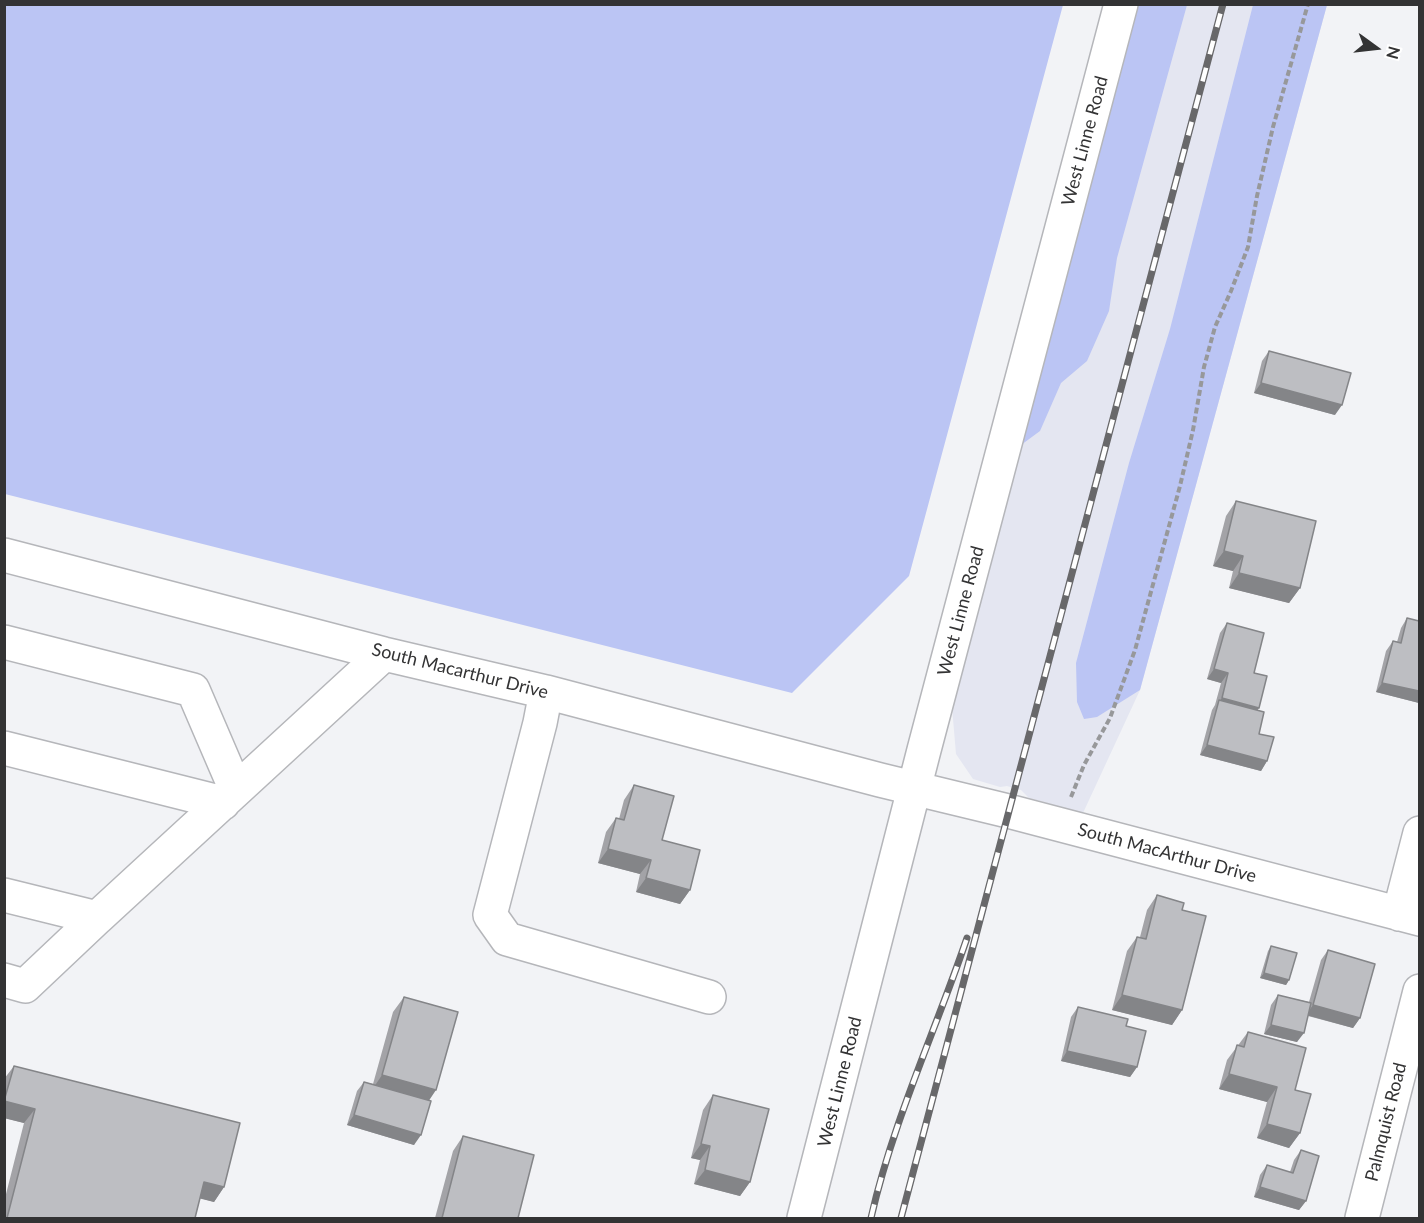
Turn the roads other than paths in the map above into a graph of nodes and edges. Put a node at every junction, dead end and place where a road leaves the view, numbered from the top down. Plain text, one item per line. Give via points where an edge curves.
1 (1121, 4) edge
2 (4, 555) edge
3 (4, 642) edge
4 (384, 654) junction
5 (546, 692) junction
6 (4, 748) edge
7 (915, 789) junction
8 (229, 796) junction
9 (1419, 833) edge
10 (4, 895) edge
11 (1409, 916) edge
12 (97, 918) junction
13 (4, 980) edge
14 (1419, 991) edge
15 (709, 997) dead end
16 (804, 1218) edge
17 (1362, 1218) edge

1 - 7 street, West Linne Road
2 - 4 street, South Macarthur Drive
3 - 8 street via 193,690
4 - 5 street, South Macarthur Drive
4 - 8 street
5 - 7 street, South Macarthur Drive
5 - 15 street via 490,915 507,939
6 - 8 street
7 - 11 street, South MacArthur Drive
7 - 16 street, West Linne Road
8 - 12 street
9 - 11 street
10 - 12 street
12 - 13 street via 26,986
14 - 17 street, Palmquist Road

